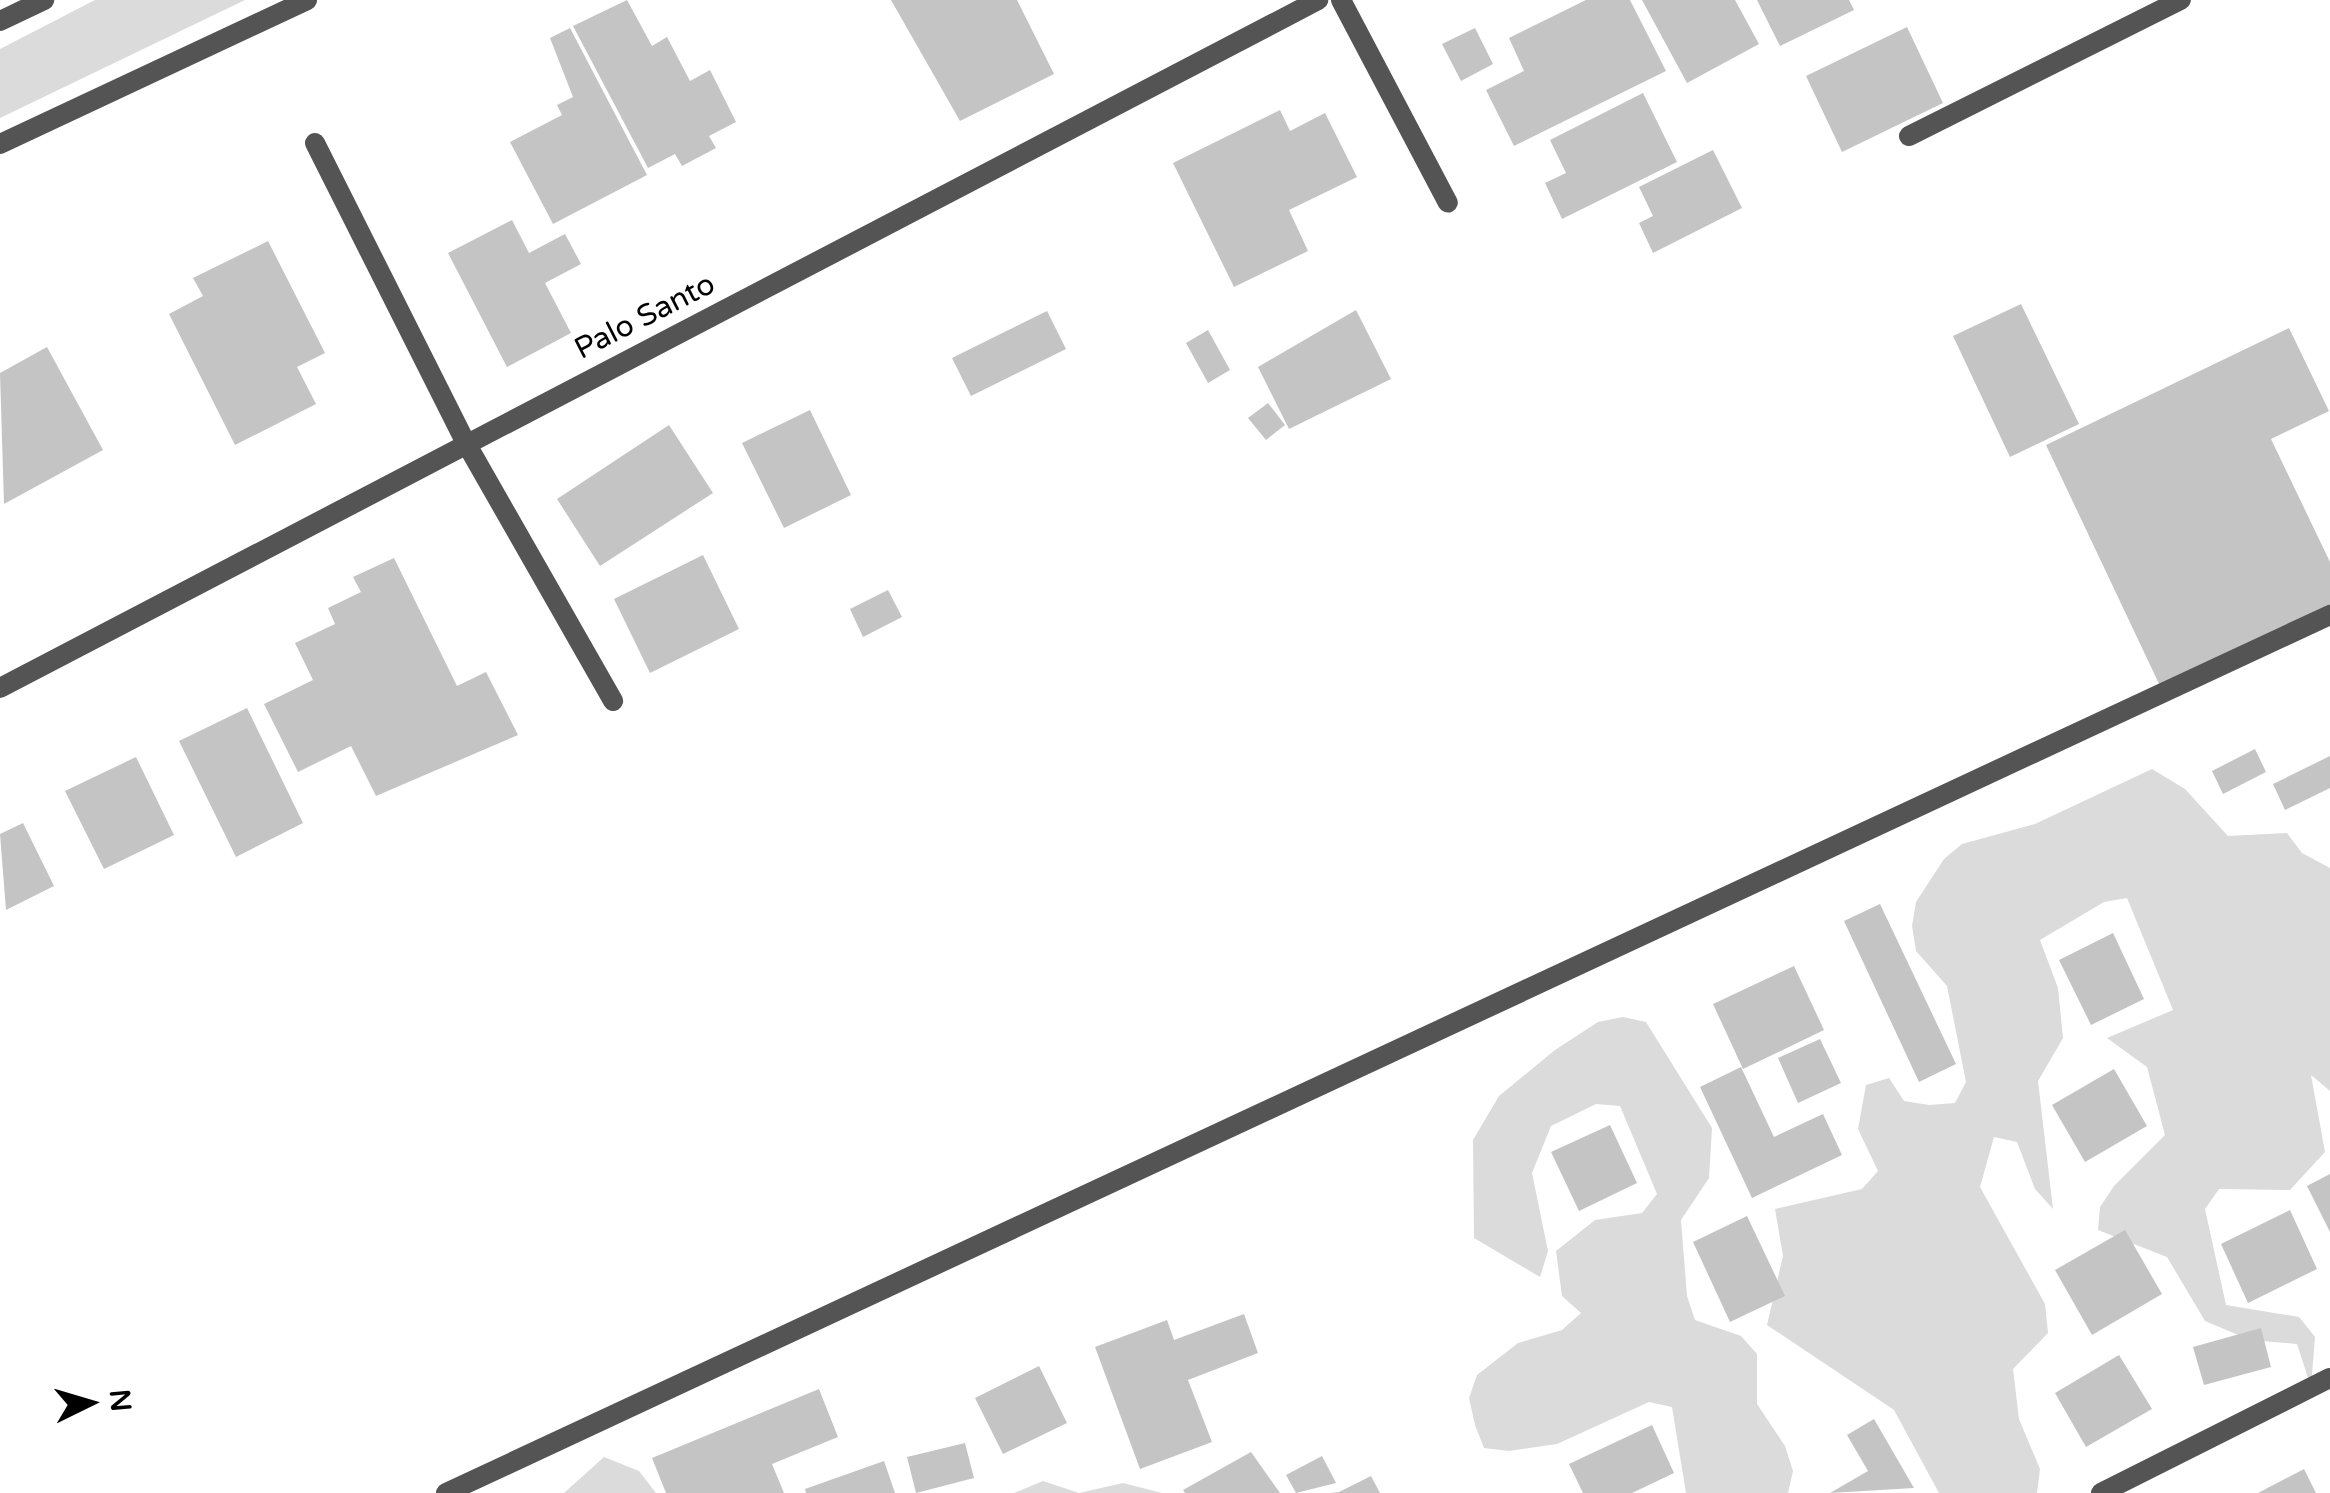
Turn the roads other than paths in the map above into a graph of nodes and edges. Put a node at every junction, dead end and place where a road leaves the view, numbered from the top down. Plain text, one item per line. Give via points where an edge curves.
1 (44, 0) edge
2 (307, 0) edge
3 (1318, 0) edge
4 (1341, 0) edge
5 (2180, 0) edge
6 (0, 21) edge
7 (1910, 136) dead end
8 (315, 143) dead end
9 (0, 144) edge
10 (1448, 204) dead end
11 (466, 443) junction
12 (2330, 615) edge
13 (0, 688) edge
14 (613, 702) dead end
15 (2330, 1378) edge
16 (446, 1493) edge
17 (2101, 1493) edge

1 - 6 street
2 - 9 street
3 - 11 street, Palo Santo
4 - 10 street
5 - 7 street
8 - 11 street
11 - 13 street, Palo Santo
11 - 14 street
12 - 16 street
15 - 17 street

